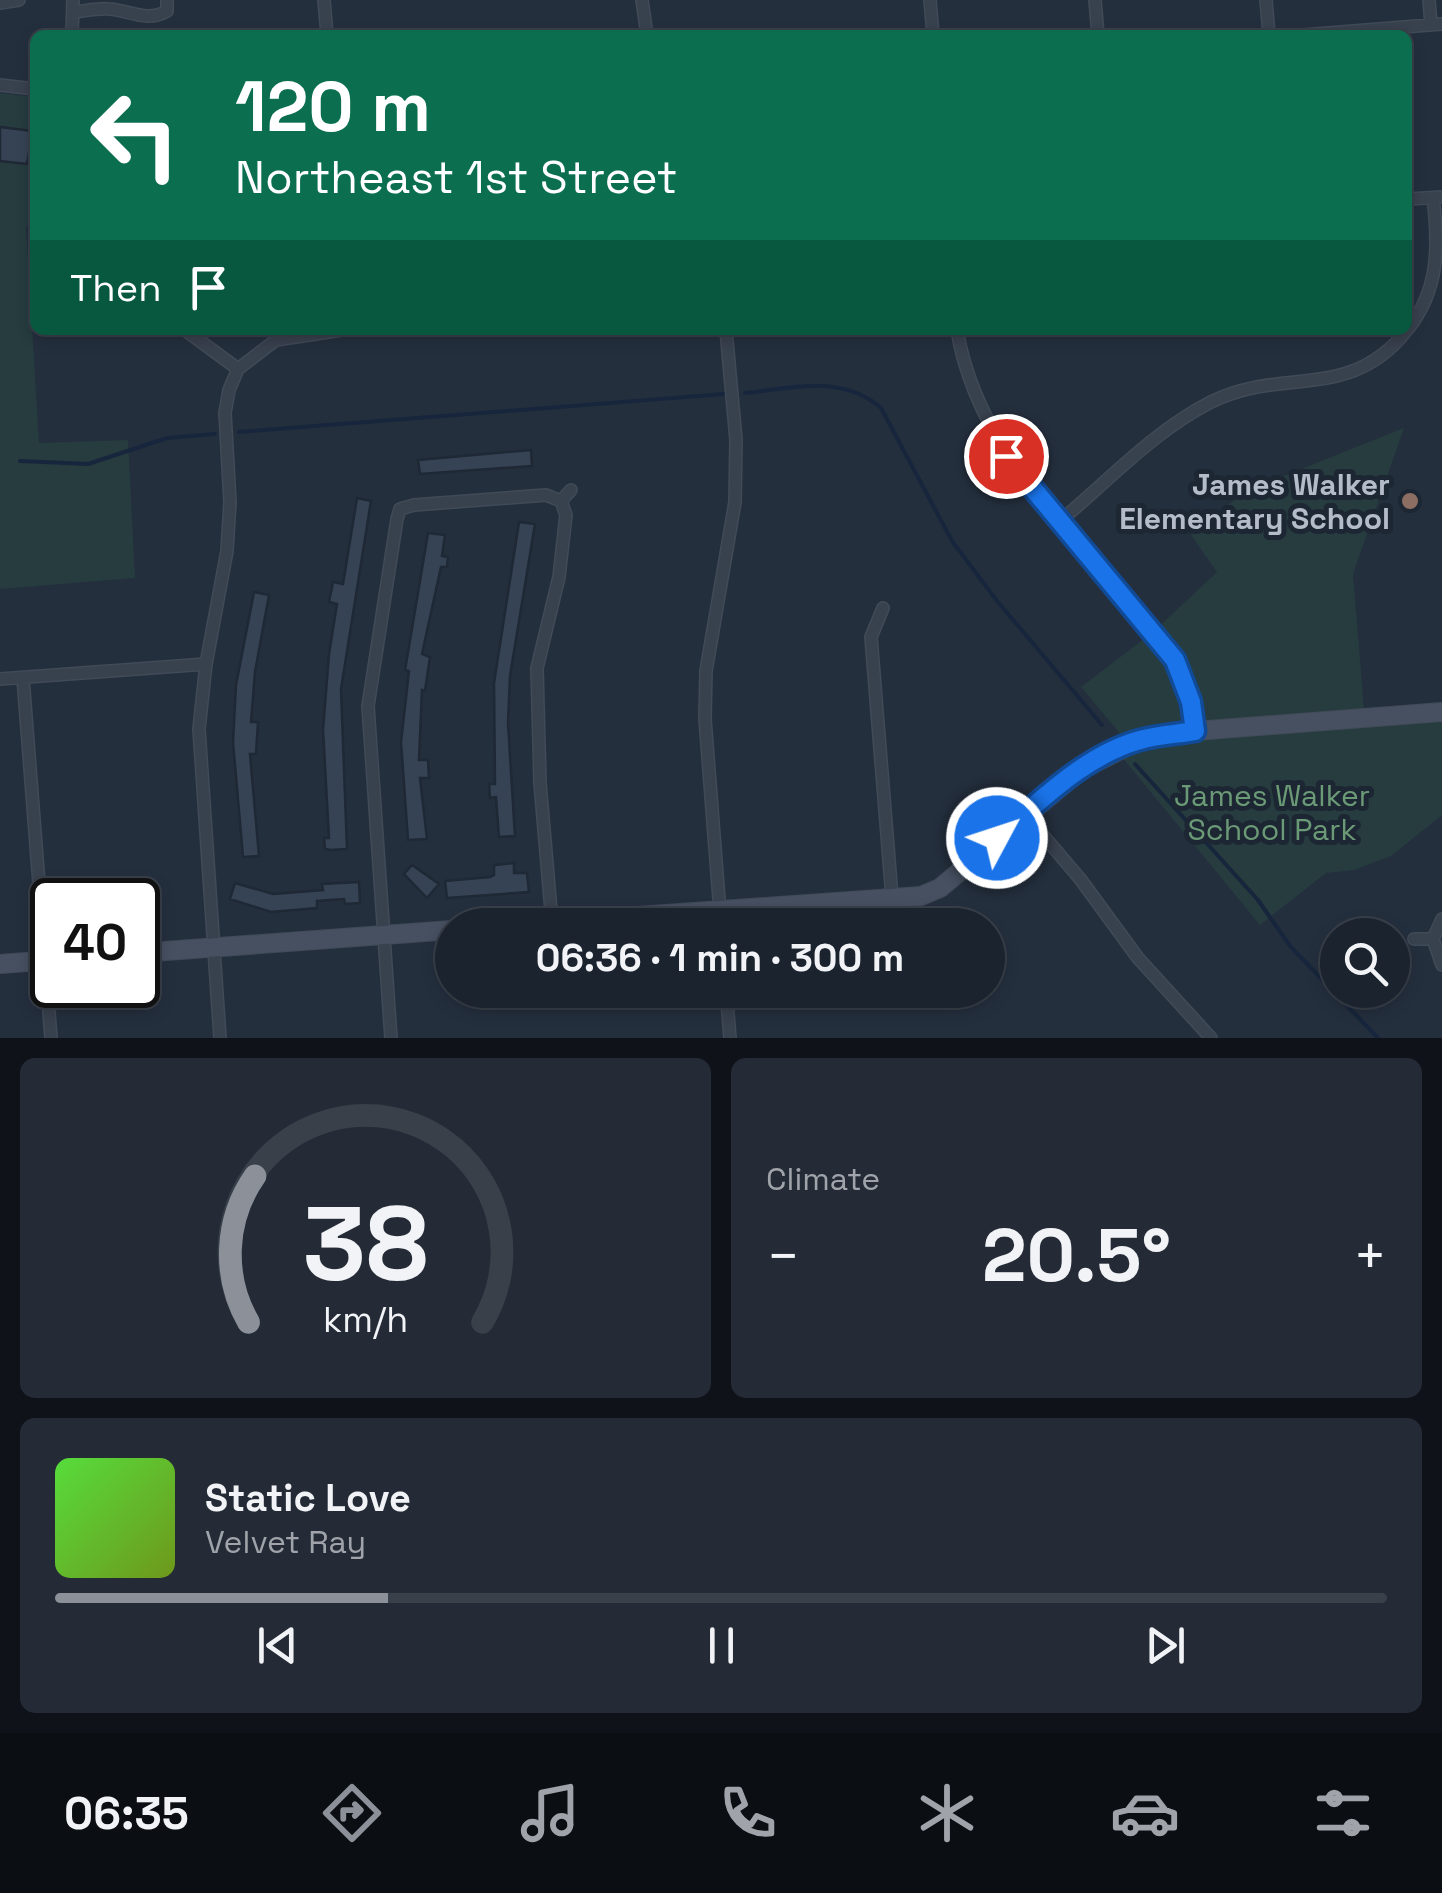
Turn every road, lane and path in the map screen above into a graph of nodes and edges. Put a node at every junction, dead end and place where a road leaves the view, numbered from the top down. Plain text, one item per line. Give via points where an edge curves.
1 (18, 0) edge
2 (127, 0) edge
3 (167, 0) edge
4 (324, 0) edge
5 (642, 0) edge
6 (930, 0) edge
7 (1095, 0) edge
8 (1266, 0) edge
9 (1430, 0) edge
10 (0, 3) edge
11 (74, 6) edge
12 (109, 9) junction
13 (1437, 24) edge
14 (327, 30) edge
15 (646, 30) edge
16 (933, 30) edge
17 (1098, 30) edge
18 (1269, 30) edge
19 (1363, 30) edge
20 (0, 85) edge
21 (30, 88) edge
22 (1438, 197) edge
23 (1412, 200) edge
24 (1412, 324) edge
25 (192, 335) edge
26 (309, 335) edge
27 (726, 335) edge
28 (958, 335) edge
29 (1402, 335) edge
30 (238, 368) junction
31 (572, 490) dead end
32 (560, 501) junction
33 (1060, 521) junction
34 (883, 608) dead end
35 (206, 664) junction
36 (24, 678) junction
37 (0, 680) edge
38 (1442, 712) edge
39 (1195, 731) junction
40 (1026, 814) junction
41 (42, 878) edge
42 (892, 897) junction
43 (551, 908) edge
44 (720, 908) edge
45 (798, 908) edge
46 (1442, 919) edge
47 (435, 931) edge
48 (382, 936) junction
49 (1414, 939) dead end
50 (1433, 939) junction
51 (214, 948) junction
52 (160, 952) edge
53 (30, 962) edge
54 (0, 964) edge
55 (1442, 965) edge
56 (50, 1008) edge
57 (728, 1008) edge
58 (51, 1038) edge
59 (220, 1038) edge
60 (390, 1038) edge
61 (730, 1038) edge
62 (1210, 1038) edge

1 - 10 street
2 - 12 street
3 - 12 street via 161,16
4 - 14 street
5 - 15 street
6 - 16 street
7 - 17 street
8 - 18 street
9 - 13 street
11 - 12 street
13 - 19 street
20 - 21 street
22 - 23 street
22 - 24 street via 1437,259
25 - 30 street
26 - 30 street via 276,340
27 - 44 street via 735,502 706,671 705,719
28 - 33 street via 980,411 1006,456
29 - 33 street via 1379,358 1330,380 1244,389 1211,402
30 - 35 street via 226,413 228,551
31 - 32 street
32 - 43 street via 566,515 559,577 537,680
32 - 48 street via 546,495 400,509 368,706
33 - 39 street via 1175,660
34 - 42 street via 871,637
35 - 36 street
35 - 51 street via 200,758
36 - 37 street
36 - 41 street
38 - 39 street
39 - 40 street via 1109,753
40 - 42 street via 940,888
40 - 62 street
42 - 45 street
46 - 50 street
47 - 48 street
48 - 51 street
48 - 60 street
49 - 50 street
50 - 55 street
51 - 52 street
51 - 59 street
53 - 54 street
56 - 58 street
57 - 61 street

